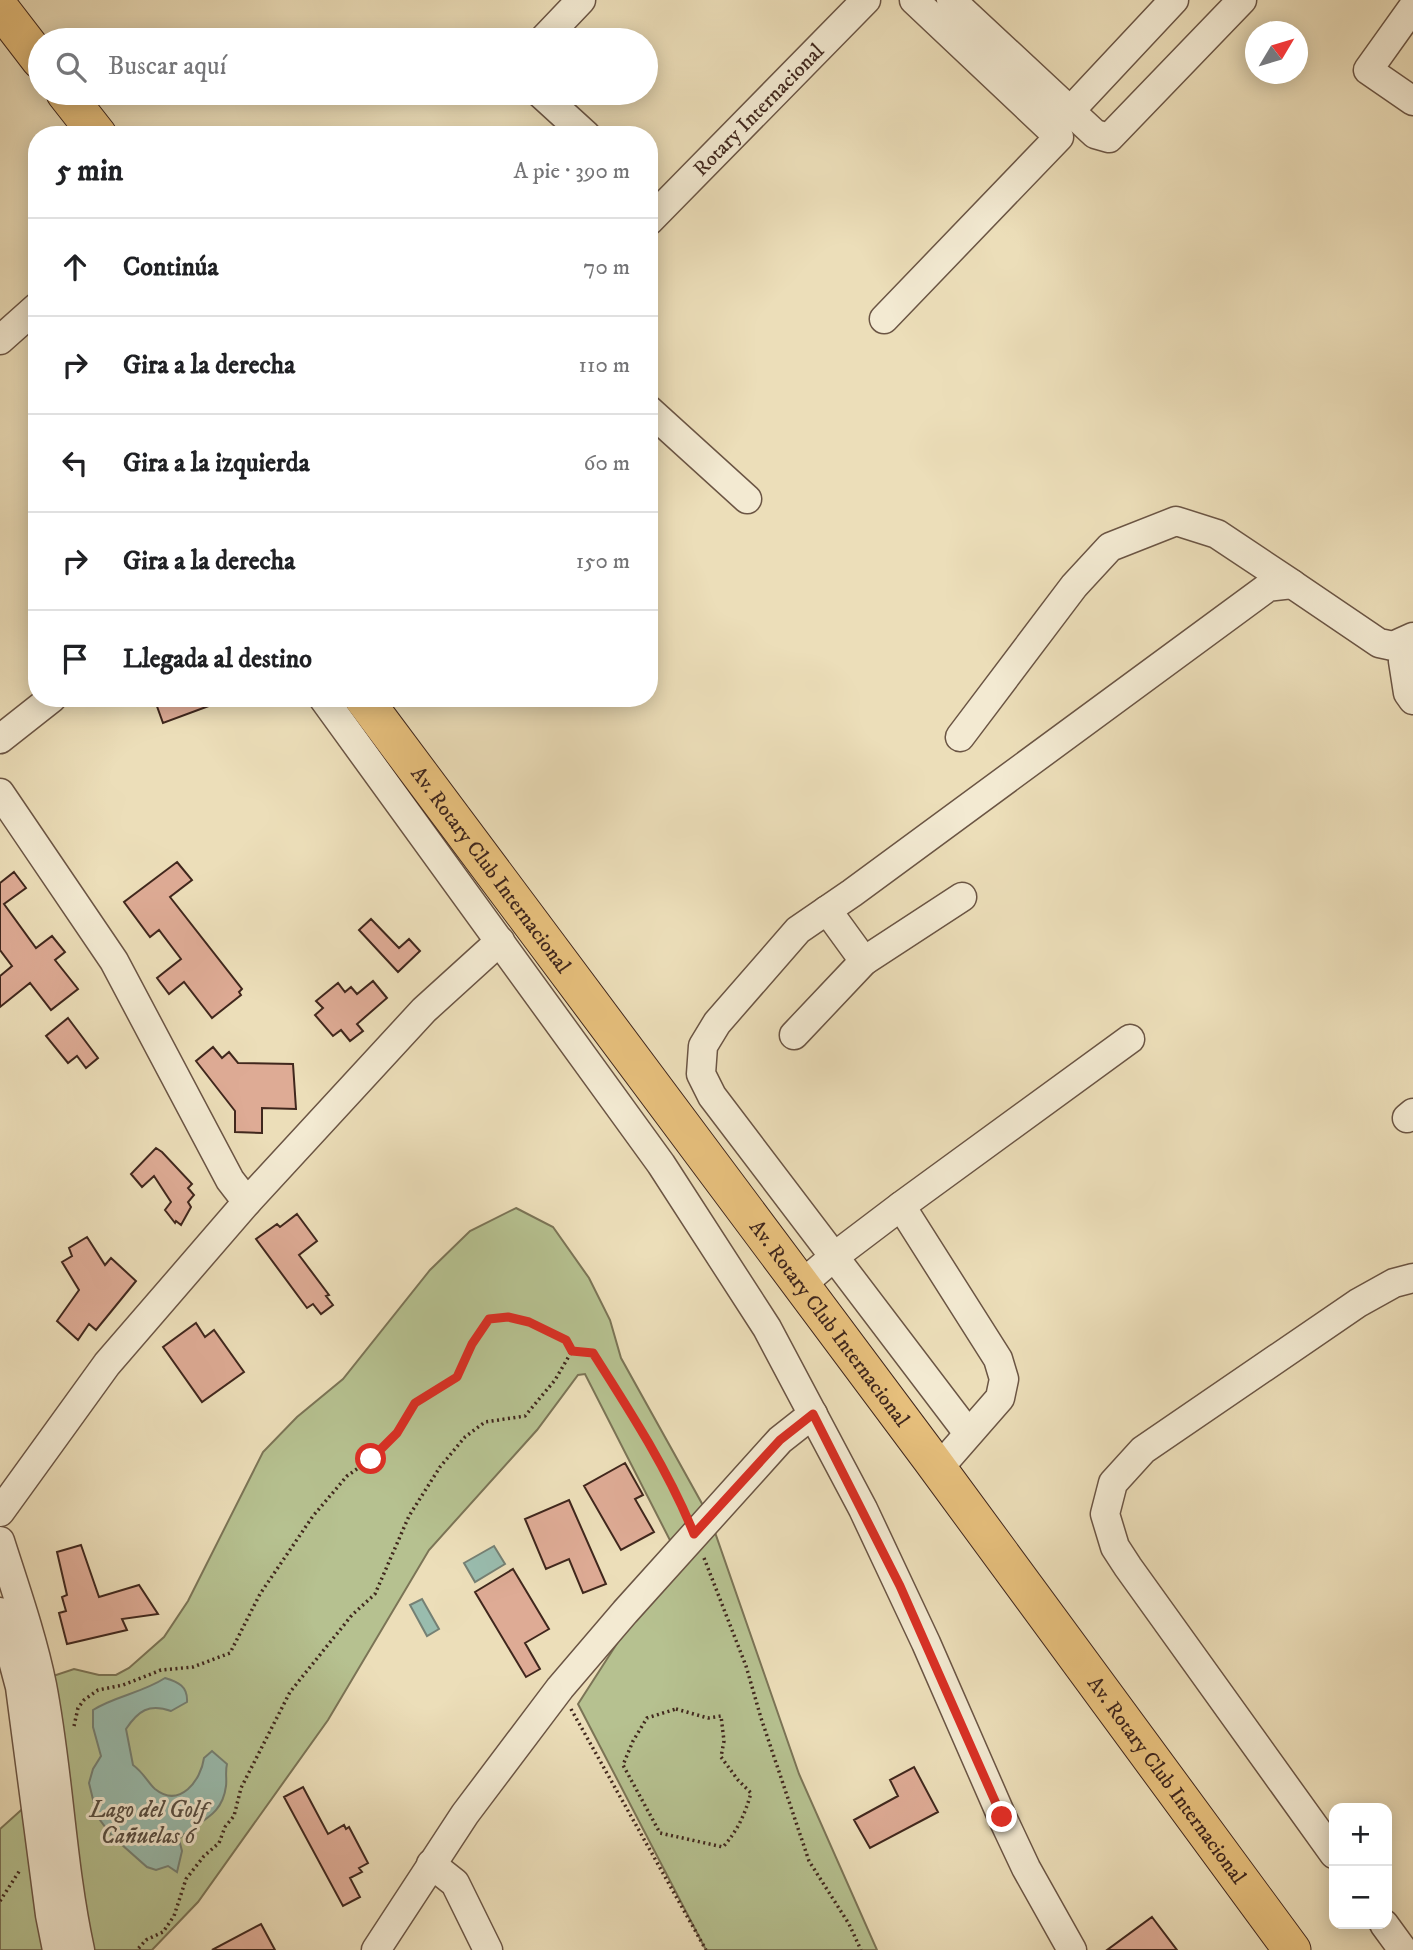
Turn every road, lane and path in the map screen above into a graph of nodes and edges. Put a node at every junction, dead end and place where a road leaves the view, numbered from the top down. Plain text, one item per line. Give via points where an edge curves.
1 (581, 0) edge
2 (866, 0) edge
3 (914, 0) edge
4 (951, 0) edge
5 (1174, 0) edge
6 (1242, 0) edge
7 (1413, 7) edge
8 (0, 8) edge
9 (554, 28) edge
10 (28, 44) edge
11 (1413, 102) edge
12 (74, 105) edge
13 (553, 105) edge
14 (1070, 111) junction
15 (91, 126) edge
16 (576, 126) edge
17 (658, 203) edge
18 (28, 315) edge
19 (884, 319) dead end
20 (0, 340) edge
21 (658, 418) edge
22 (747, 499) dead end
23 (1292, 584) junction
24 (1413, 638) edge
25 (1413, 699) edge
26 (41, 707) edge
27 (330, 707) edge
28 (370, 707) edge
29 (960, 737) dead end
30 (0, 739) edge
31 (0, 793) edge
32 (962, 897) dead end
33 (827, 910) junction
34 (500, 941) junction
35 (864, 961) junction
36 (794, 1035) dead end
37 (1130, 1040) dead end
38 (247, 1202) junction
39 (901, 1206) junction
40 (835, 1256) junction
41 (1413, 1278) edge
42 (801, 1285) junction
43 (572, 1351) junction
44 (813, 1414) junction
45 (968, 1433) junction
46 (938, 1469) junction
47 (0, 1512) edge
48 (694, 1534) junction
49 (0, 1541) edge
50 (0, 1612) edge
51 (560, 1688) junction
52 (722, 1716) joint
53 (73, 1728) dead end
54 (1329, 1847) edge
55 (432, 1864) junction
56 (1388, 1929) edge
57 (57, 1950) edge
58 (80, 1950) edge
59 (137, 1950) edge
60 (376, 1950) edge
61 (488, 1950) edge
62 (706, 1950) edge
63 (862, 1950) edge
64 (1072, 1950) edge
65 (1293, 1950) edge
66 (1403, 1950) edge

1 - 9 street
2 - 17 street, Rotary Internacional
3 - 19 street via 1059,137
4 - 14 street
5 - 14 street
6 - 14 street via 1110,138 1095,134
7 - 11 street via 1368,70
8 - 10 main road
12 - 15 main road
13 - 16 street
18 - 20 street
21 - 22 street
23 - 24 street via 1379,643 1392,646
23 - 29 street via 1217,534 1176,522 1110,547 1074,586
23 - 33 street via 1268,587
24 - 25 street via 1403,661
26 - 30 street
27 - 34 street
28 - 42 main road, Av. Rotary Club Internacional
31 - 38 street via 114,961 230,1180
32 - 35 street
33 - 35 street
33 - 40 street via 798,930 718,1023 703,1046 701,1074 712,1096
34 - 38 street via 407,1028
34 - 44 street via 691,1208 767,1328
35 - 36 street
37 - 39 street
38 - 47 street via 107,1364
39 - 40 street
39 - 45 street via 998,1359 1004,1379 1000,1398
40 - 42 street
40 - 45 street
41 - 54 street via 1358,1303 1143,1450 1113,1483 1105,1514 1115,1547 1128,1567
42 - 46 main road, Av. Rotary Club Internacional
43 - 48 path via 593,1353 680,1499
43 - 53 path via 566,1340 529,1322 489,1319 457,1377 415,1403 397,1433 347,1476 313,1516 260,1594 230,1653 98,1690 78,1708
43 - 59 path via 555,1380 524,1416 485,1423 440,1467 409,1516 375,1594 352,1615 290,1692 241,1788 234,1816 219,1843 186,1879 174,1916 163,1932
44 - 48 street via 780,1440
44 - 64 street via 900,1586 1026,1868
45 - 46 street
46 - 65 main road, Av. Rotary Club Internacional
48 - 51 street
48 - 63 path via 746,1666 809,1861
49 - 58 street via 41,1685 69,1900
50 - 57 street via 20,1688
51 - 55 street
51 - 62 path
52 - 52 path via 721,1757 751,1793 745,1815 723,1847 660,1833 623,1765 634,1741 647,1718 676,1709 708,1718
55 - 60 street
55 - 61 street via 455,1883
56 - 66 street

